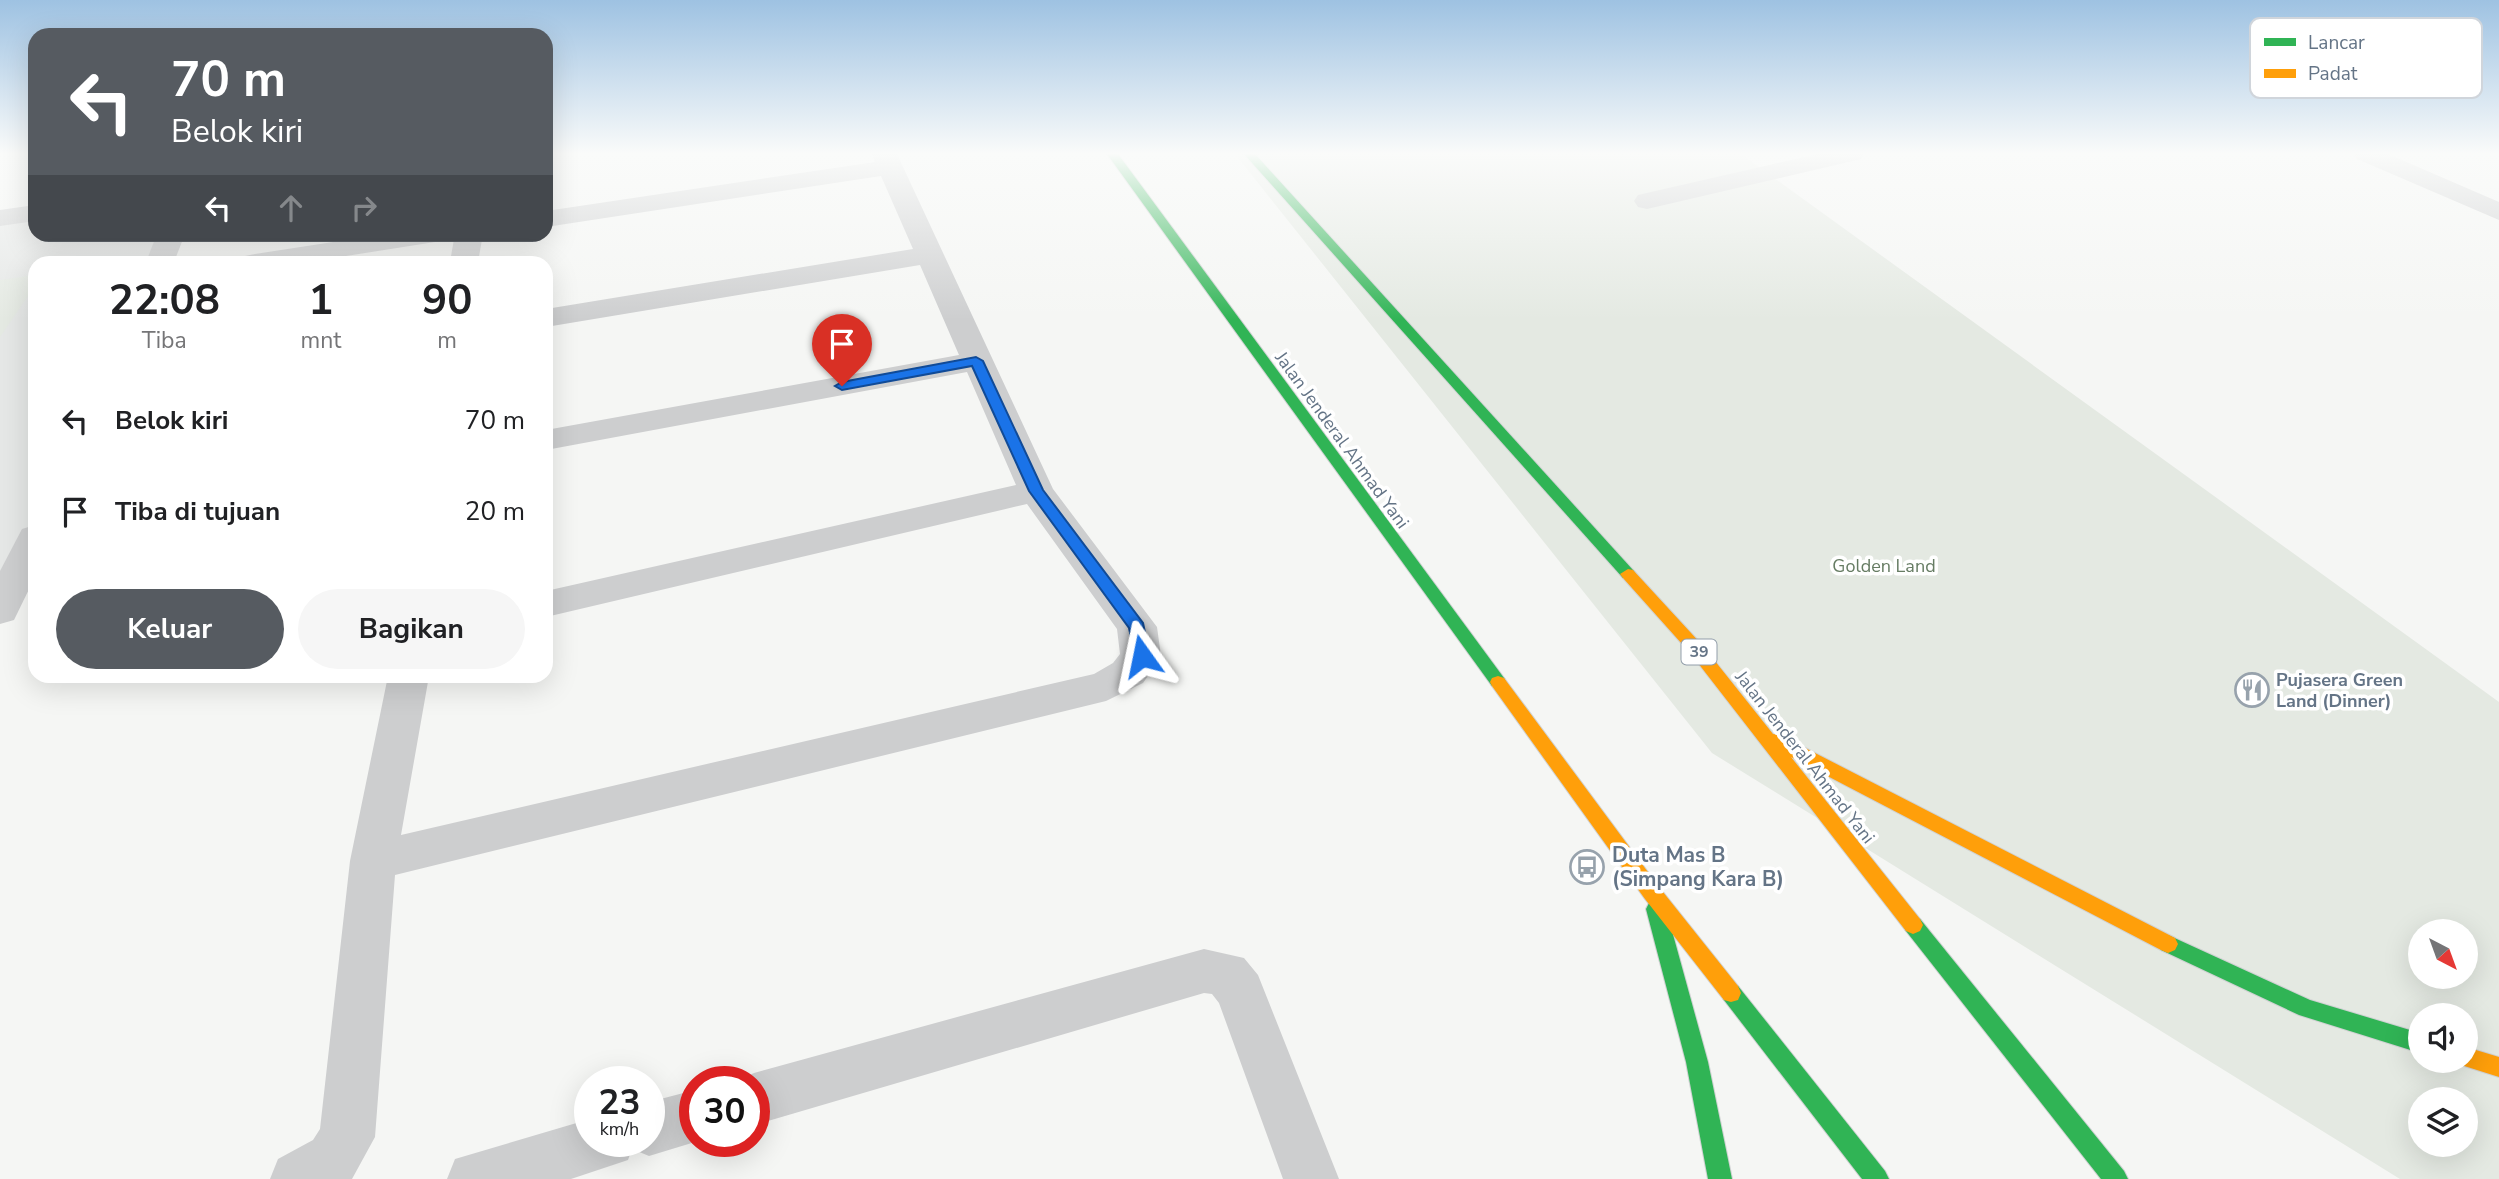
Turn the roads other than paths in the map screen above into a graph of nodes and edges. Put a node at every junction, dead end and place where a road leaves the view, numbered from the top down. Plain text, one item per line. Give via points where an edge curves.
1 (605, 209) edge
2 (907, 209) edge
3 (1152, 209) edge
4 (1298, 209) edge
5 (28, 214) edge
6 (0, 218) edge
7 (553, 218) edge
8 (390, 242) edge
9 (927, 255) junction
10 (295, 256) edge
11 (553, 317) edge
12 (976, 361) junction
13 (553, 439) edge
14 (1036, 491) junction
15 (28, 552) edge
16 (553, 602) edge
17 (0, 611) edge
18 (407, 683) edge
19 (1759, 733) junction
20 (373, 862) junction
21 (1652, 893) junction
22 (2408, 1039) edge
23 (2478, 1061) edge
24 (2499, 1067) edge
25 (770, 1094) edge
26 (574, 1151) edge
27 (298, 1179) edge
28 (475, 1179) edge
29 (1311, 1179) edge
30 (1720, 1179) edge
31 (1877, 1179) edge
32 (2116, 1179) edge

1 - 7 street
2 - 9 street
3 - 21 highway, Jalan Jenderal Ahmad Yani
4 - 19 highway, Jalan Jenderal Ahmad Yani / 39 via 1698,650
5 - 6 street
8 - 10 street
9 - 11 street
9 - 12 street
12 - 13 street
12 - 14 street
14 - 16 street
14 - 20 street via 1137,627 1142,656 1128,673 1106,686
15 - 17 street
18 - 20 street
19 - 22 highway via 2182,951 2306,1007
19 - 32 highway, Jalan Jenderal Ahmad Yani / 39
20 - 27 street via 347,1137 333,1158
21 - 30 highway via 1697,1062
21 - 31 highway, Jalan Jenderal Ahmad Yani
23 - 24 highway
25 - 29 street via 1204,971 1226,974 1240,991
26 - 28 street

